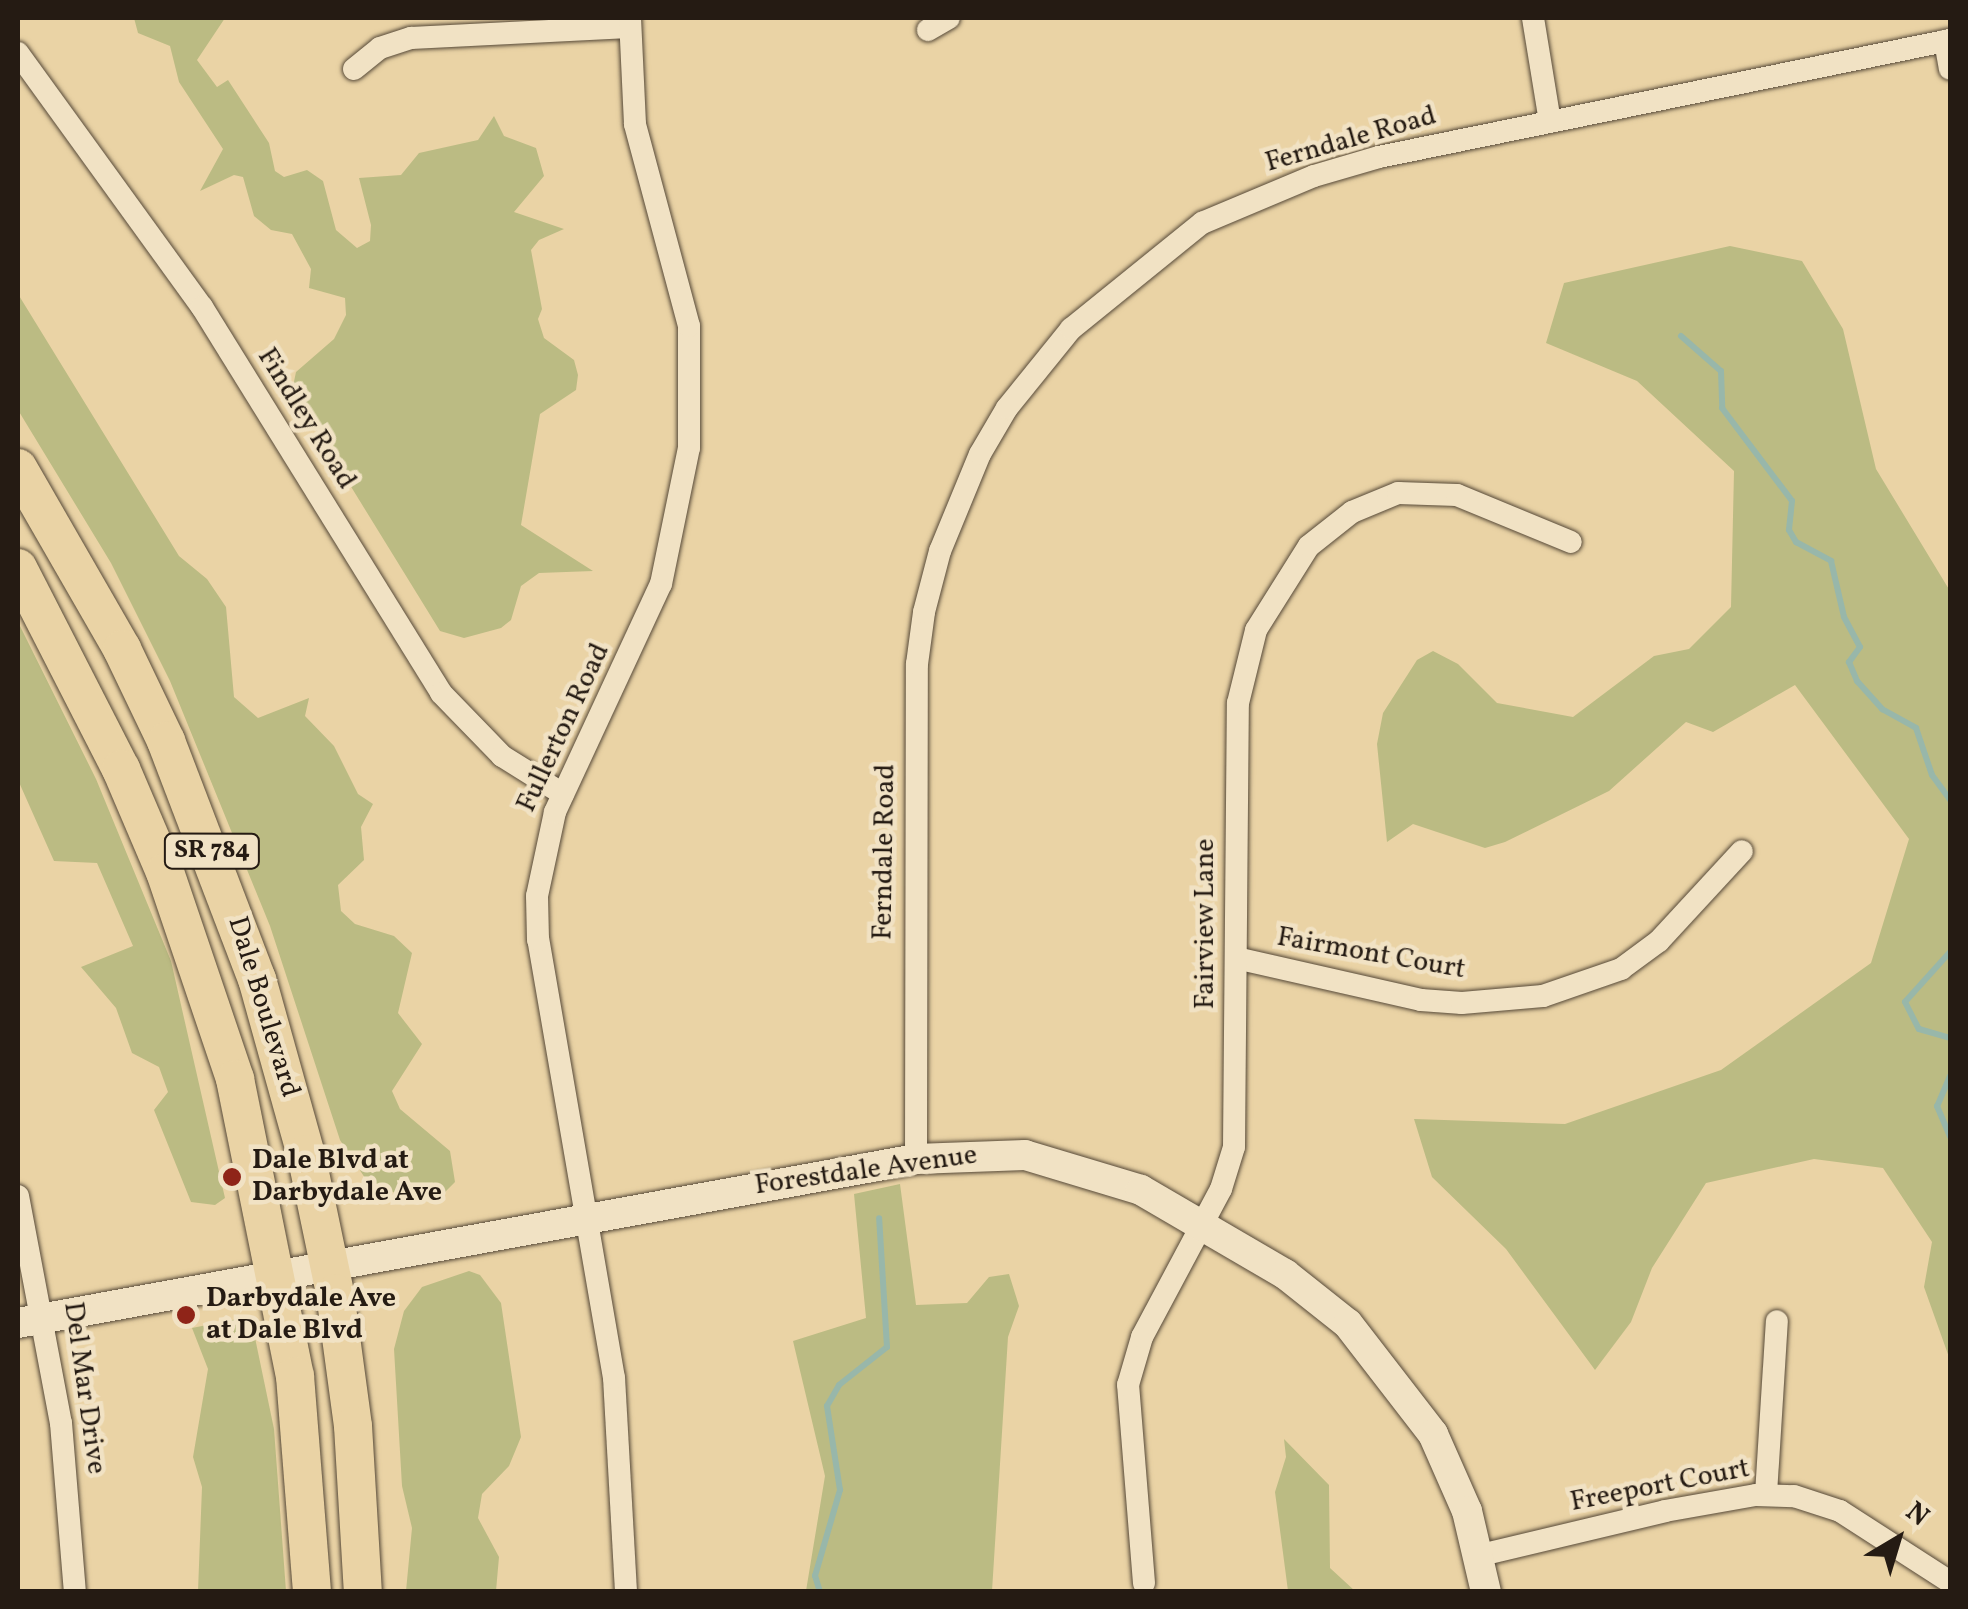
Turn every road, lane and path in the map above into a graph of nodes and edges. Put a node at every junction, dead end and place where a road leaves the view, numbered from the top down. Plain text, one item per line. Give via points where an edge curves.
1 (1532, 18) edge
2 (630, 22) edge
3 (1948, 40) edge
4 (18, 53) edge
5 (354, 69) dead end
6 (1950, 69) edge
7 (1550, 122) junction
8 (18, 468) edge
9 (1571, 542) dead end
10 (18, 568) edge
11 (563, 794) junction
12 (1742, 851) dead end
13 (1236, 958) junction
14 (916, 1159) junction
15 (18, 1196) edge
16 (588, 1218) junction
17 (1202, 1224) junction
18 (330, 1264) junction
19 (279, 1273) junction
20 (32, 1320) edge
21 (1777, 1321) dead end
22 (1766, 1494) junction
23 (1480, 1555) junction
24 (1950, 1582) edge
25 (1144, 1583) dead end
26 (75, 1592) edge
27 (312, 1592) edge
28 (363, 1592) edge
29 (626, 1592) edge
30 (1486, 1592) edge

1 - 7 street
2 - 5 street via 411,38 380,48
2 - 11 street, Fullerton Road via 640,148 689,326 690,448 662,584
3 - 6 street
3 - 7 street, Ferndale Road
4 - 11 street, Findley Road via 202,306 441,694 502,756
7 - 14 street, Ferndale Road via 1379,157 1202,223 1111,290 1007,408 946,534 917,664
8 - 18 main road, Dale Boulevard / SR 784 via 122,650 216,859 291,1095
9 - 13 street, Fairview Lane via 1474,500 1420,491 1352,512 1289,570 1256,630 1238,703
10 - 19 main road, Dale Boulevard / SR 784 via 121,769 165,872 235,1079
11 - 16 street, Fullerton Road via 540,867 538,940
12 - 13 street, Fairmont Court via 1659,941 1621,969 1544,996 1462,1004 1421,1000
13 - 17 street, Fairview Lane via 1234,1147
14 - 16 street, Forestdale Avenue
14 - 17 street, Forestdale Avenue via 1000,1153 1068,1163 1141,1190
15 - 20 street, Del Mar Drive
16 - 18 street, Forestdale Avenue
16 - 29 street, Fullerton Road via 614,1378
17 - 23 street, Forestdale Avenue via 1314,1294 1379,1357 1432,1434
17 - 25 street, Fairview Lane via 1142,1337 1128,1385
18 - 19 street, Forestdale Avenue
18 - 28 main road, Dale Boulevard / SR 784 via 353,1426
19 - 20 street, Forestdale Avenue
19 - 27 main road, Dale Boulevard / SR 784 via 307,1482
20 - 26 street, Del Mar Drive
21 - 22 street
22 - 23 street, Freeport Court
22 - 24 street, Freeport Court via 1840,1511
23 - 30 street, Forestdale Avenue

